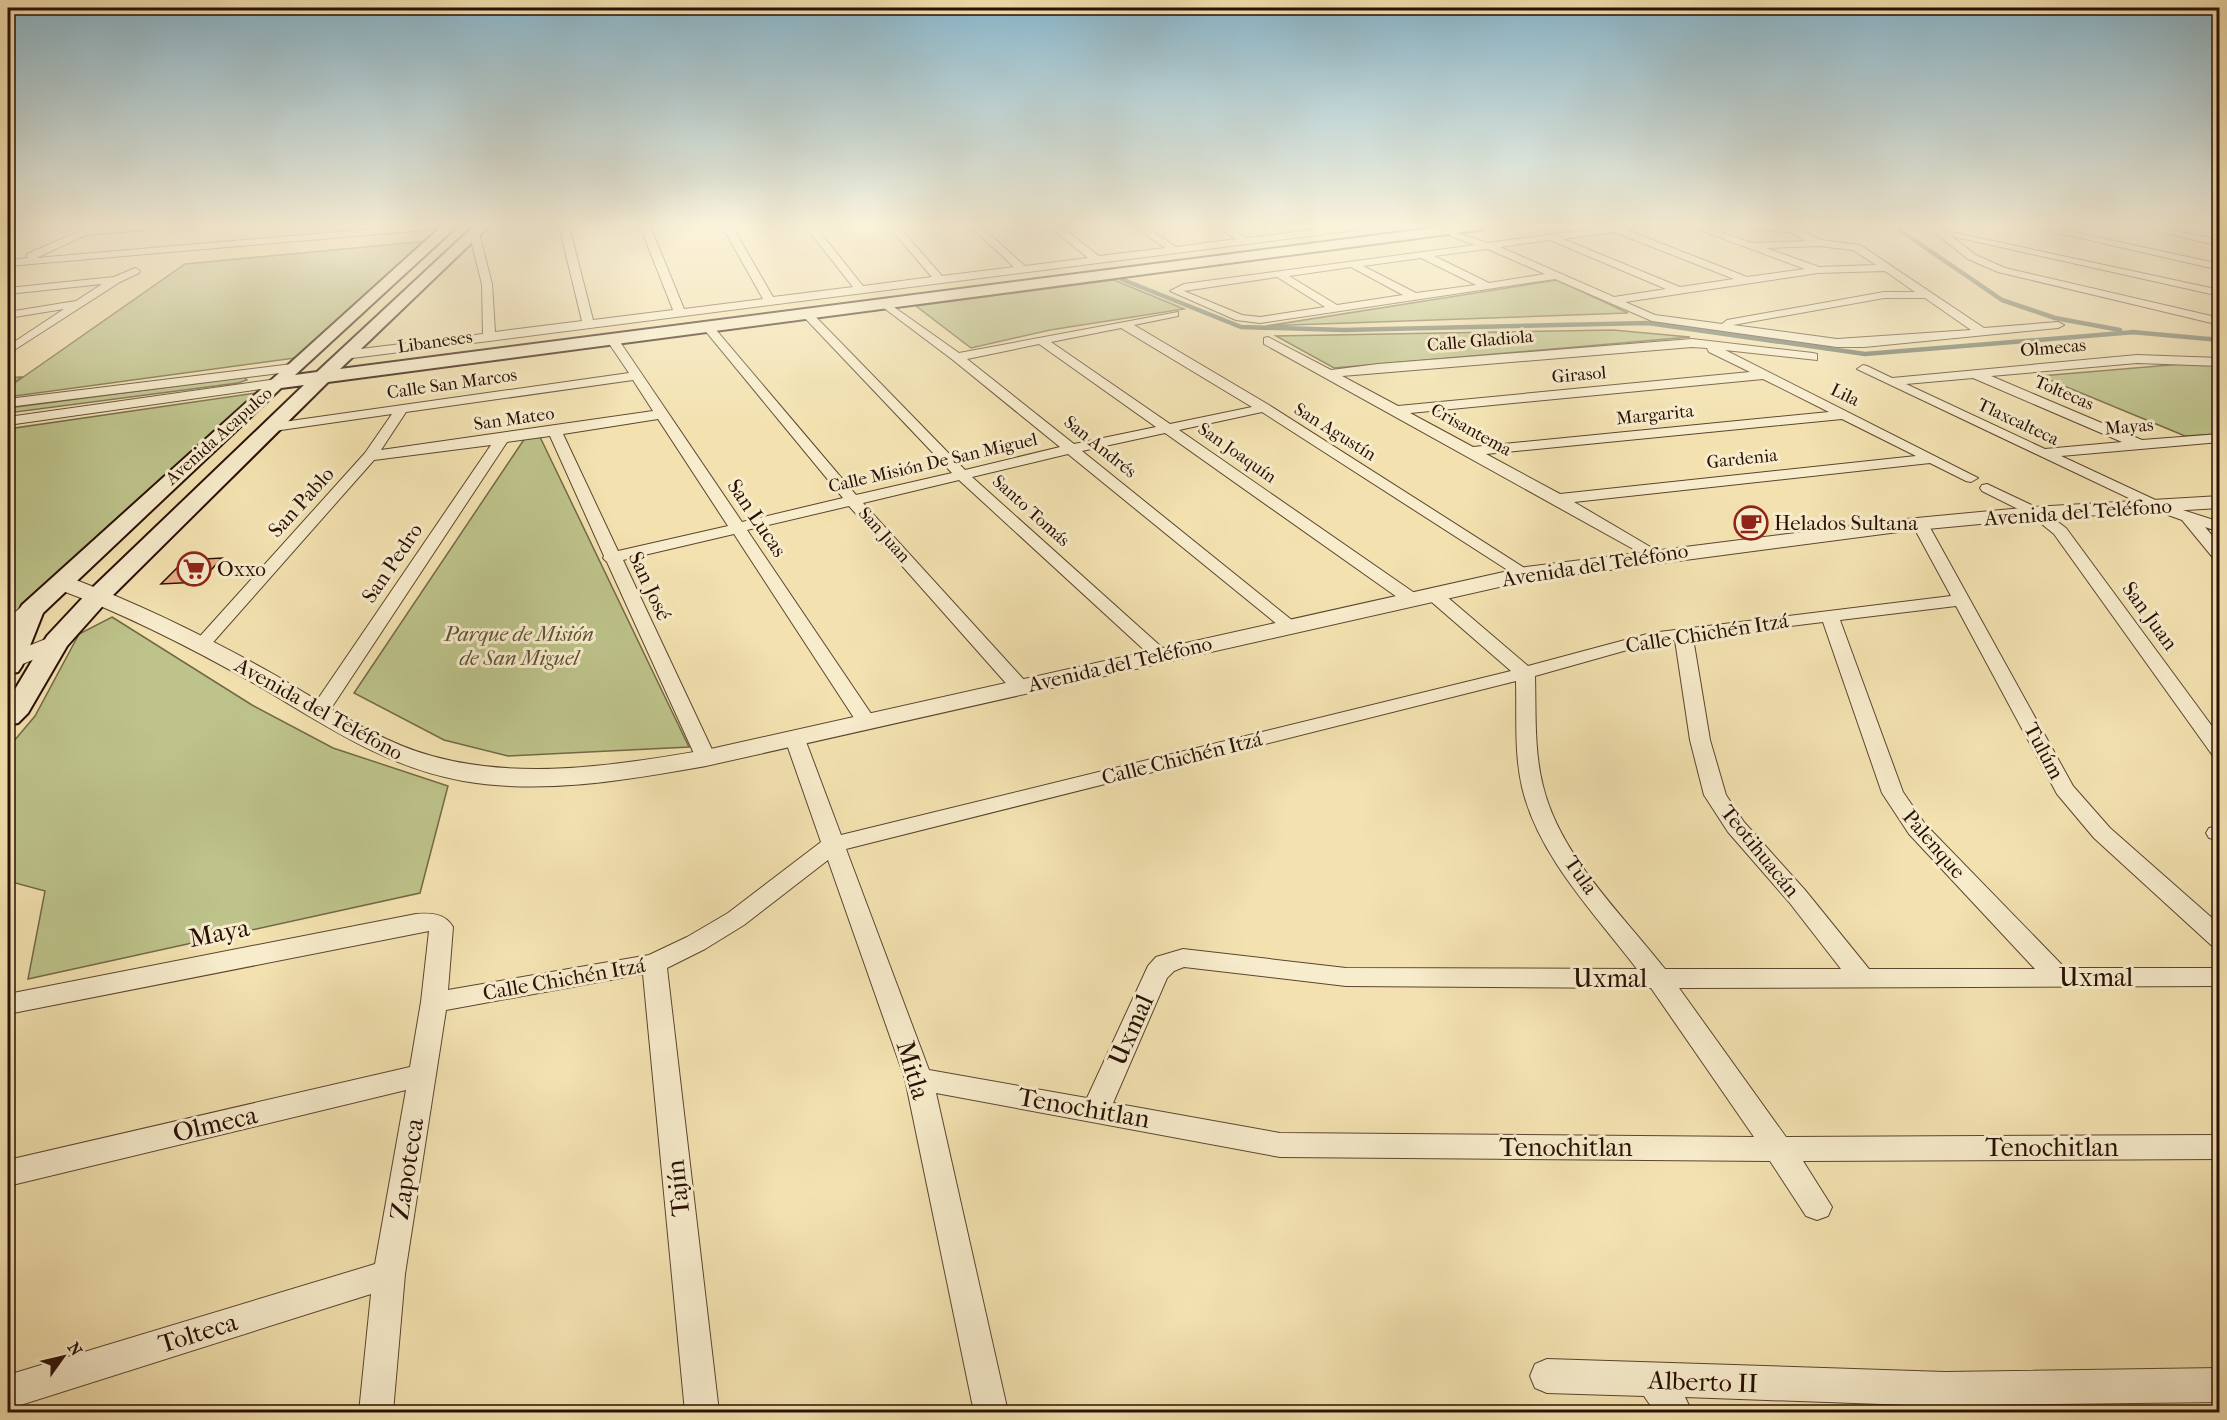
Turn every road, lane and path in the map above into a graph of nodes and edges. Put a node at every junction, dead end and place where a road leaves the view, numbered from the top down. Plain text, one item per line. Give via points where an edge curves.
1 (97, 292) edge
2 (377, 292) edge
3 (378, 292) edge
4 (411, 292) edge
5 (490, 292) edge
6 (580, 292) edge
7 (672, 292) edge
8 (765, 292) edge
9 (836, 292) edge
10 (886, 292) edge
11 (965, 292) edge
12 (1178, 292) edge
13 (1309, 292) edge
14 (1405, 292) edge
15 (1445, 292) edge
16 (1591, 292) edge
17 (1671, 292) edge
18 (1922, 292) edge
19 (2092, 292) edge
20 (1926, 295) junction
21 (407, 296) junction
22 (1414, 297) junction
23 (770, 301) junction
24 (1611, 301) junction
25 (82, 302) junction
26 (884, 303) junction
27 (1336, 309) junction
28 (680, 313) junction
29 (806, 313) junction
30 (1174, 314) dead end
31 (8, 315) edge
32 (2220, 322) edge
33 (588, 324) junction
34 (1123, 324) junction
35 (2058, 325) dead end
36 (707, 326) junction
37 (1713, 326) junction
38 (1982, 332) junction
39 (489, 337) junction
40 (26, 338) junction
41 (518, 338) junction
42 (612, 339) junction
43 (1041, 340) junction
44 (8, 341) edge
45 (1268, 341) dead end
46 (1704, 344) junction
47 (8, 351) edge
48 (957, 357) junction
49 (1814, 357) dead end
50 (2220, 362) edge
51 (334, 366) junction
52 (292, 368) junction
53 (1863, 369) dead end
54 (1332, 374) junction
55 (1975, 374) junction
56 (1762, 375) junction
57 (636, 376) junction
58 (1890, 382) junction
59 (277, 383) junction
60 (8, 403) edge
61 (1264, 408) junction
62 (402, 410) junction
63 (1399, 410) junction
64 (662, 414) junction
65 (1841, 415) junction
66 (8, 421) edge
67 (274, 427) junction
68 (1167, 428) junction
69 (555, 432) junction
70 (2220, 438) edge
71 (502, 439) junction
72 (2139, 444) junction
73 (1071, 450) junction
74 (1472, 451) junction
75 (2042, 454) junction
76 (370, 456) junction
77 (1929, 459) junction
78 (963, 476) junction
79 (1971, 478) dead end
80 (1988, 488) dead end
81 (1558, 499) junction
82 (854, 502) junction
83 (2220, 502) edge
84 (2159, 507) junction
85 (2037, 513) junction
86 (2188, 516) junction
87 (1920, 524) junction
88 (2220, 527) edge
89 (740, 529) junction
90 (1653, 555) junction
91 (2220, 556) edge
92 (612, 558) junction
93 (1526, 574) junction
94 (63, 583) junction
95 (99, 595) junction
96 (1421, 596) junction
97 (1963, 600) junction
98 (32, 610) junction
99 (1829, 615) junction
100 (1289, 625) junction
101 (8, 631) edge
102 (1683, 633) junction
103 (56, 642) junction
104 (202, 644) junction
105 (1160, 655) junction
106 (8, 664) edge
107 (1525, 673) junction
108 (1019, 686) junction
109 (318, 712) junction
110 (8, 717) edge
111 (866, 721) junction
112 (795, 739) junction
113 (2220, 752) edge
114 (706, 758) junction
115 (832, 846) junction
116 (441, 927) joint
117 (2220, 939) edge
118 (654, 963) junction
119 (2058, 976) junction
120 (2220, 977) edge
121 (1658, 978) junction
122 (1862, 979) junction
123 (434, 1002) junction
124 (8, 1004) edge
125 (423, 1075) junction
126 (919, 1079) junction
127 (1096, 1110) junction
128 (2220, 1147) edge
129 (1778, 1149) junction
130 (8, 1173) edge
131 (1816, 1207) dead end
132 (390, 1274) junction
133 (1547, 1376) dead end
134 (1653, 1380) junction
135 (2220, 1385) edge
136 (8, 1392) edge
137 (1955, 1401) edge
138 (376, 1413) edge
139 (702, 1413) edge
140 (991, 1413) edge
141 (1675, 1413) edge

1 - 25 street
2 - 52 main road, Avenida Acapulco
3 - 21 main road via 381,300
4 - 21 main road, Avenida Acapulco
5 - 39 street
6 - 33 street
7 - 28 street
8 - 23 street
9 - 23 street, Libaneses
10 - 41 main road, Libaneses
11 - 26 main road, Libaneses
12 - 27 street via 1246,320
13 - 27 street
14 - 22 street
15 - 22 street
16 - 24 street
17 - 24 street
18 - 20 street
19 - 32 street
20 - 37 street via 1877,297
20 - 38 street
21 - 51 main road, Avenida Acapulco
22 - 27 street
23 - 28 street, Libaneses
24 - 37 street via 1646,316
25 - 31 street
25 - 40 street
26 - 29 main road, Libaneses
26 - 48 street, San Andrés
28 - 33 street, Libaneses
29 - 36 main road, Libaneses
29 - 78 street, Santo Tomás
30 - 34 street
33 - 41 street, Libaneses
34 - 43 street
34 - 61 street, San Agustín
35 - 38 street
36 - 42 main road, Libaneses
36 - 82 street, San Juan
37 - 38 street via 1837,343
39 - 41 street, Libaneses
39 - 51 street, Libaneses
40 - 44 street
40 - 47 street
41 - 51 main road, Libaneses
42 - 51 main road, Libaneses
42 - 57 street, San Lucas
43 - 48 street
43 - 68 street, San Joaquín
45 - 54 street, Crisantema
46 - 49 street, Calle Gladiola
46 - 54 street, Calle Gladiola
46 - 56 street, Lila
48 - 73 street, San Andrés
50 - 55 street, Olmecas via 2137,359
51 - 52 main road
51 - 59 main road
51 - 67 main road, Avenida Acapulco
52 - 59 main road, Avenida Acapulco
52 - 60 street
53 - 58 street, Tlaxcalteca
54 - 63 street, Crisantema
55 - 58 street, Olmecas
55 - 72 street, Toltecas
56 - 63 street, Girasol
56 - 65 street, Lila
57 - 62 street, Calle San Marcos
57 - 64 street, San Lucas
58 - 75 street, Tlaxcalteca
59 - 66 street
59 - 94 main road, Avenida Acapulco
61 - 68 street, Calle Misión De San Miguel
61 - 93 street, San Agustín
62 - 67 street, Calle San Marcos
62 - 76 street, San Pablo
63 - 74 street, Crisantema
64 - 69 street, San Mateo
64 - 89 street, San Lucas
65 - 74 street, Margarita
65 - 77 street, Lila
67 - 95 main road, Avenida Acapulco
68 - 73 street, Calle Misión De San Miguel
68 - 96 street, San Joaquín
69 - 71 street, San Mateo
69 - 92 street, San José
70 - 72 street, Mayas
71 - 76 street, San Mateo
71 - 109 street, San Pedro
72 - 75 street, Mayas
73 - 78 street, Calle Misión De San Miguel
73 - 100 street, San Andrés
74 - 81 street, Crisantema
75 - 84 street, Tlaxcalteca
76 - 104 street, San Pablo
77 - 79 street, Lila
77 - 81 street, Gardenia
78 - 82 street, Calle Misión De San Miguel
78 - 105 street, Santo Tomás
80 - 85 street
81 - 90 street, Crisantema
82 - 89 street, Calle Misión De San Miguel
82 - 108 street, San Juan
83 - 84 street, Avenida del Teléfono
84 - 85 street, Avenida del Teléfono
84 - 86 street, Tlaxcalteca
85 - 87 street, Avenida del Teléfono
85 - 113 street, San Juan via 2060,531
86 - 88 street, Tlaxcalteca
86 - 91 street
87 - 90 street, Avenida del Teléfono
87 - 97 street, Tulúm
89 - 92 street, Calle Misión De San Miguel
89 - 111 street, San Lucas
90 - 93 street, Avenida del Teléfono
92 - 114 street, San José
93 - 96 street, Avenida del Teléfono
94 - 95 street, Avenida del Teléfono
94 - 98 main road, Avenida Acapulco
95 - 103 main road, Avenida Acapulco
95 - 104 street, Avenida del Teléfono
96 - 100 street, Avenida del Teléfono
96 - 107 street
97 - 99 street, Calle Chichén Itzá
97 - 117 street, Tulúm via 2064,789 2102,833
98 - 101 street
98 - 106 main road, Avenida Acapulco
99 - 102 street, Calle Chichén Itzá
99 - 119 street, Palenque via 1893,794 1917,829
100 - 105 street, Avenida del Teléfono
102 - 107 street, Calle Chichén Itzá via 1651,638
102 - 122 street, Teotihuacán via 1700,740 1715,795 1736,827
103 - 106 street
103 - 110 main road, Avenida Acapulco
104 - 109 street, Avenida del Teléfono
105 - 108 street, Avenida del Teléfono
107 - 115 street, Calle Chichén Itzá
107 - 121 street, Tula via 1531,774 1548,828
108 - 111 street, Avenida del Teléfono
109 - 114 street, Avenida del Teléfono via 407,758 497,778 619,773
111 - 112 street, Avenida del Teléfono
112 - 114 street, Avenida del Teléfono
112 - 115 street, Mitla
115 - 118 street, Calle Chichén Itzá via 736,919
115 - 126 street, Mitla
116 - 123 street, Zapoteca
116 - 124 street, Maya via 432,922 416,923
118 - 123 street, Calle Chichén Itzá
118 - 139 street, Tajín
119 - 120 street, Uxmal
119 - 122 street, Uxmal
121 - 122 street, Uxmal
121 - 127 street, Uxmal via 1347,978 1183,958 1165,964 1157,973
121 - 129 street, Tula
123 - 125 street, Zapoteca
125 - 130 street, Olmeca
125 - 132 street, Zapoteca
126 - 127 street, Tenochitlan
126 - 140 street, Mitla
127 - 129 street, Tenochitlan via 1280,1145
128 - 129 street, Tenochitlan
129 - 131 street, Tula
132 - 136 street, Tolteca
132 - 138 street, Zapoteca
133 - 134 street, Alberto II
134 - 137 street, Alberto II
134 - 141 street
135 - 137 street, Alberto II

